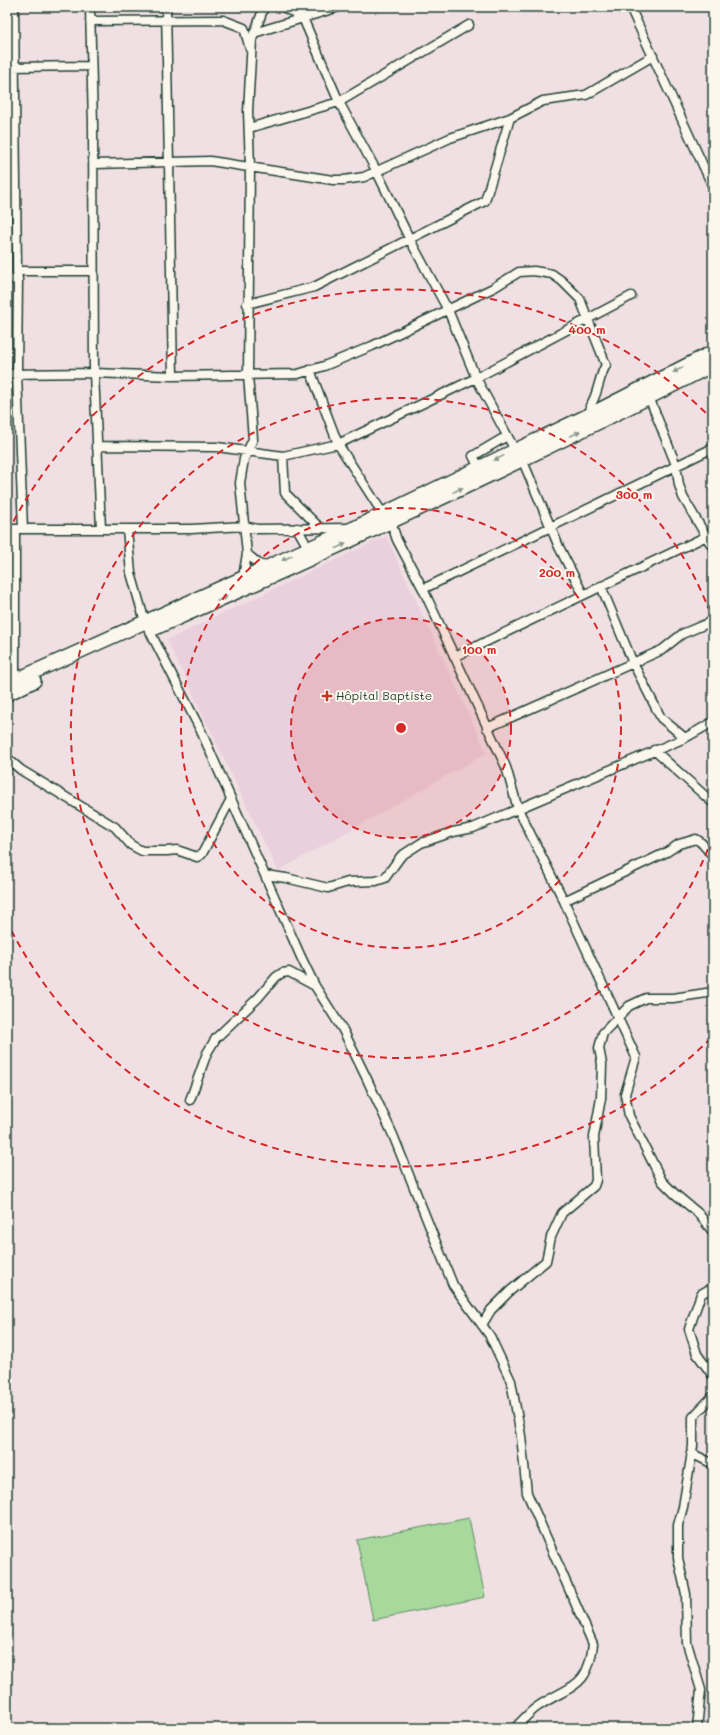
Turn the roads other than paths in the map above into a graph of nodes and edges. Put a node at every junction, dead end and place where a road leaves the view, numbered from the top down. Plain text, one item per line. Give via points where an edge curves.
1 (14, 7) edge
2 (90, 7) edge
3 (166, 7) edge
4 (264, 7) edge
5 (283, 7) edge
6 (339, 7) edge
7 (630, 7) edge
8 (303, 18) junction
9 (166, 20) junction
10 (90, 21) junction
11 (469, 25) dead end
12 (254, 33) junction
13 (251, 51) junction
14 (653, 56) junction
15 (91, 66) junction
16 (11, 67) edge
17 (339, 102) junction
18 (510, 118) junction
19 (249, 128) junction
20 (170, 163) junction
21 (94, 164) junction
22 (250, 166) junction
23 (377, 172) junction
24 (713, 186) edge
25 (410, 240) junction
26 (93, 270) junction
27 (17, 276) junction
28 (7, 279) edge
29 (631, 296) dead end
30 (247, 304) junction
31 (448, 310) junction
32 (588, 319) junction
33 (713, 352) edge
34 (713, 365) edge
35 (310, 370) junction
36 (94, 373) junction
37 (7, 374) edge
38 (17, 374) junction
39 (248, 375) junction
40 (173, 376) junction
41 (476, 378) junction
42 (649, 397) junction
43 (593, 413) junction
44 (507, 436) junction
45 (338, 444) junction
46 (96, 446) junction
47 (713, 448) edge
48 (247, 452) junction
49 (519, 455) junction
50 (283, 456) junction
51 (676, 465) junction
52 (482, 472) junction
53 (387, 518) junction
54 (245, 526) junction
55 (319, 527) junction
56 (550, 527) junction
57 (296, 528) junction
58 (354, 528) junction
59 (15, 529) edge
60 (101, 529) junction
61 (127, 529) junction
62 (710, 535) edge
63 (713, 548) edge
64 (312, 553) junction
65 (247, 554) junction
66 (266, 567) junction
67 (280, 573) junction
68 (246, 578) junction
69 (601, 586) junction
70 (423, 589) junction
71 (583, 594) junction
72 (713, 621) edge
73 (148, 626) junction
74 (454, 657) junction
75 (633, 663) junction
76 (11, 682) edge
77 (7, 694) edge
78 (713, 722) edge
79 (487, 728) junction
80 (685, 738) junction
81 (654, 750) junction
82 (7, 758) edge
83 (231, 799) junction
84 (713, 803) edge
85 (518, 809) junction
86 (713, 855) edge
87 (265, 875) junction
88 (564, 901) junction
89 (315, 986) junction
90 (713, 992) edge
91 (617, 1017) junction
92 (190, 1100) dead end
93 (713, 1232) edge
94 (713, 1287) edge
95 (482, 1325) junction
96 (713, 1376) edge
97 (713, 1396) edge
98 (692, 1453) junction
99 (713, 1464) edge
100 (515, 1728) edge
101 (697, 1728) edge

1 - 16 street
2 - 10 street
3 - 9 street
4 - 12 street
5 - 8 street
6 - 8 street
7 - 14 street
8 - 12 street
8 - 17 street
9 - 10 street
9 - 13 street via 223,20 232,23 244,28
9 - 20 street
10 - 15 street
11 - 17 street
12 - 13 street
13 - 19 street
14 - 18 street via 586,95 543,100
14 - 24 street
15 - 16 street
15 - 21 street
16 - 27 street
17 - 19 street
17 - 23 street
18 - 23 street via 450,138
18 - 25 street via 485,201
19 - 22 street
20 - 21 street
20 - 22 street via 210,161
20 - 40 street
21 - 26 street
22 - 23 street via 261,170 344,180
22 - 30 street
23 - 25 street
25 - 30 street via 314,287
25 - 31 street
26 - 27 street
26 - 36 street
27 - 28 street
27 - 38 street
29 - 32 street
30 - 39 street
31 - 32 street via 519,272 534,271 552,274 562,281 580,300
31 - 35 street via 372,346
31 - 41 street
32 - 41 street
32 - 43 street via 606,365 600,374 597,396 590,406
33 -> 43 main road
34 - 42 main road
35 - 39 street via 298,374
35 - 45 street
36 - 38 street
36 - 40 street
36 - 46 street
37 - 38 street
38 - 59 street
39 - 40 street
39 - 48 street via 253,439
41 - 44 street
41 - 45 street
49 -> 42 main road
42 - 51 street
43 - 49 main road
44 - 49 street
44 - 52 street via 473,456
45 - 50 street
45 - 53 street
46 - 48 street via 217,447
46 - 60 street
47 - 51 street
48 - 50 street
48 - 54 street via 240,483
49 - 52 main road
49 - 56 street
50 - 55 street via 285,493
51 - 56 street
51 - 62 street via 683,497
52 - 53 main road
53 - 58 main road
64 -> 53 main road
53 - 70 street
54 - 57 street
54 - 61 street
54 - 65 street
55 - 57 street
55 - 58 street
56 - 70 street
56 - 71 street
57 - 64 street
58 - 64 main road
59 - 60 street
59 - 76 street
60 - 61 street
61 - 73 street via 131,573
62 - 63 street
62 - 69 street
64 -> 66 main road
64 - 67 main road
65 - 66 street
65 - 68 street via 244,571
66 - 67 street
66 - 68 main road
73 -> 67 main road
68 - 73 main road
69 - 71 street
69 - 75 street
70 - 74 street
71 - 74 street
72 - 75 street via 682,634 662,650
73 - 76 main road
73 - 77 main road
73 - 83 street via 201,731
74 - 79 street
75 - 79 street
75 - 80 street via 661,718
78 - 80 street
79 - 85 street via 506,767
80 - 81 street
81 - 84 street
81 - 85 street
82 - 83 street via 21,770 115,828 132,845 142,850 177,850 197,857 202,854
83 - 87 street
85 - 87 street via 473,828 421,843 401,856 384,878 376,881 348,882 328,888
85 - 88 street
86 - 88 street via 696,839 680,844
87 - 89 street
88 - 91 street
89 - 92 street via 289,972 276,977 216,1038 207,1052
89 - 95 street via 343,1030 390,1129 453,1285
90 - 91 street via 673,998 646,998 630,1006
91 - 93 street via 636,1057 625,1094 629,1116 662,1181 698,1213
91 - 95 street via 603,1032 599,1048 602,1064 601,1098 594,1137 594,1186 562,1213 551,1237 546,1261 510,1291
94 - 96 street via 701,1294 689,1330 697,1354
95 - 100 street via 511,1380 521,1436 527,1493 593,1644 591,1663 579,1683 538,1706
97 - 98 street via 692,1417
98 - 99 street
98 - 101 street via 678,1525 678,1558 686,1594 687,1644 701,1690

